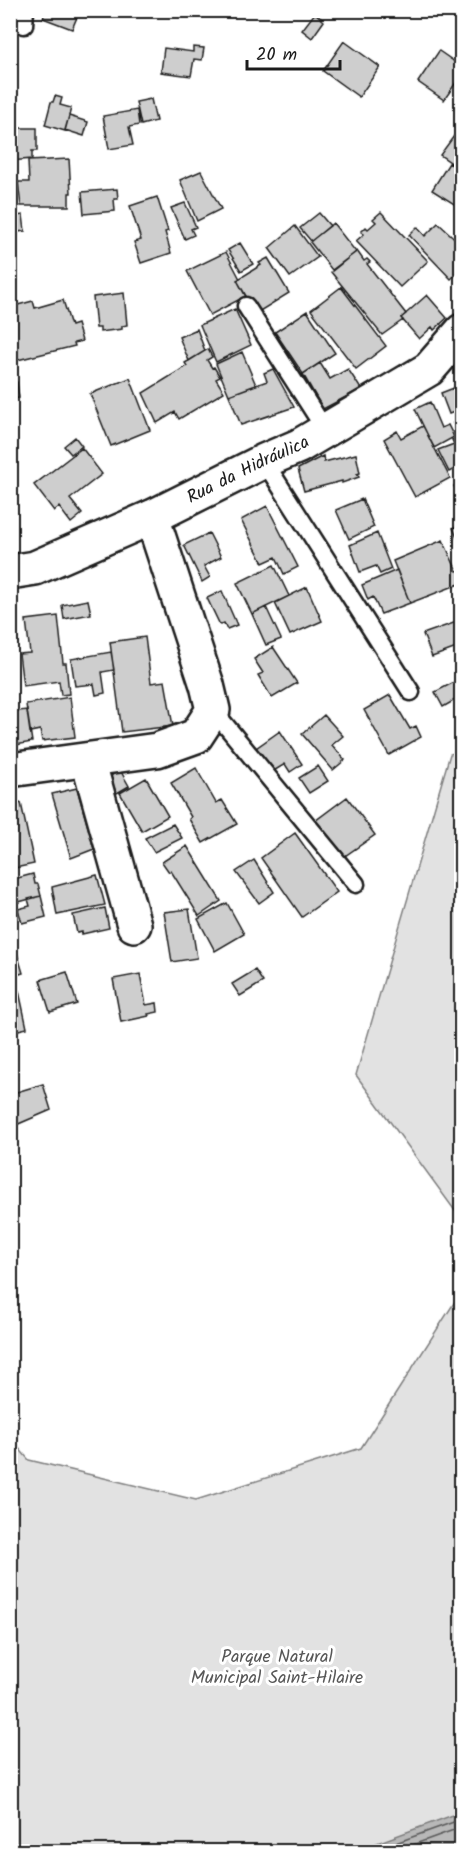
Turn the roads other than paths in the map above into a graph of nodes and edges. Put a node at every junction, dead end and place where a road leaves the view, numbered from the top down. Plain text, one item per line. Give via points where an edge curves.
1 (246, 306) dead end
2 (462, 331) edge
3 (326, 431) junction
4 (264, 461) junction
5 (152, 517) junction
6 (10, 572) edge
7 (411, 692) dead end
8 (213, 710) junction
9 (88, 759) junction
10 (10, 770) edge
11 (356, 884) dead end
12 (134, 925) dead end

1 - 3 lane
2 - 3 street, Rua da Hidráulica via 429,369
3 - 4 street, Rua da Hidráulica
4 - 5 street, Rua da Hidráulica
4 - 7 lane
5 - 6 street, Rua da Hidráulica via 34,568
5 - 8 street
8 - 9 street via 196,736 157,750
8 - 11 lane
9 - 10 street
9 - 12 street

